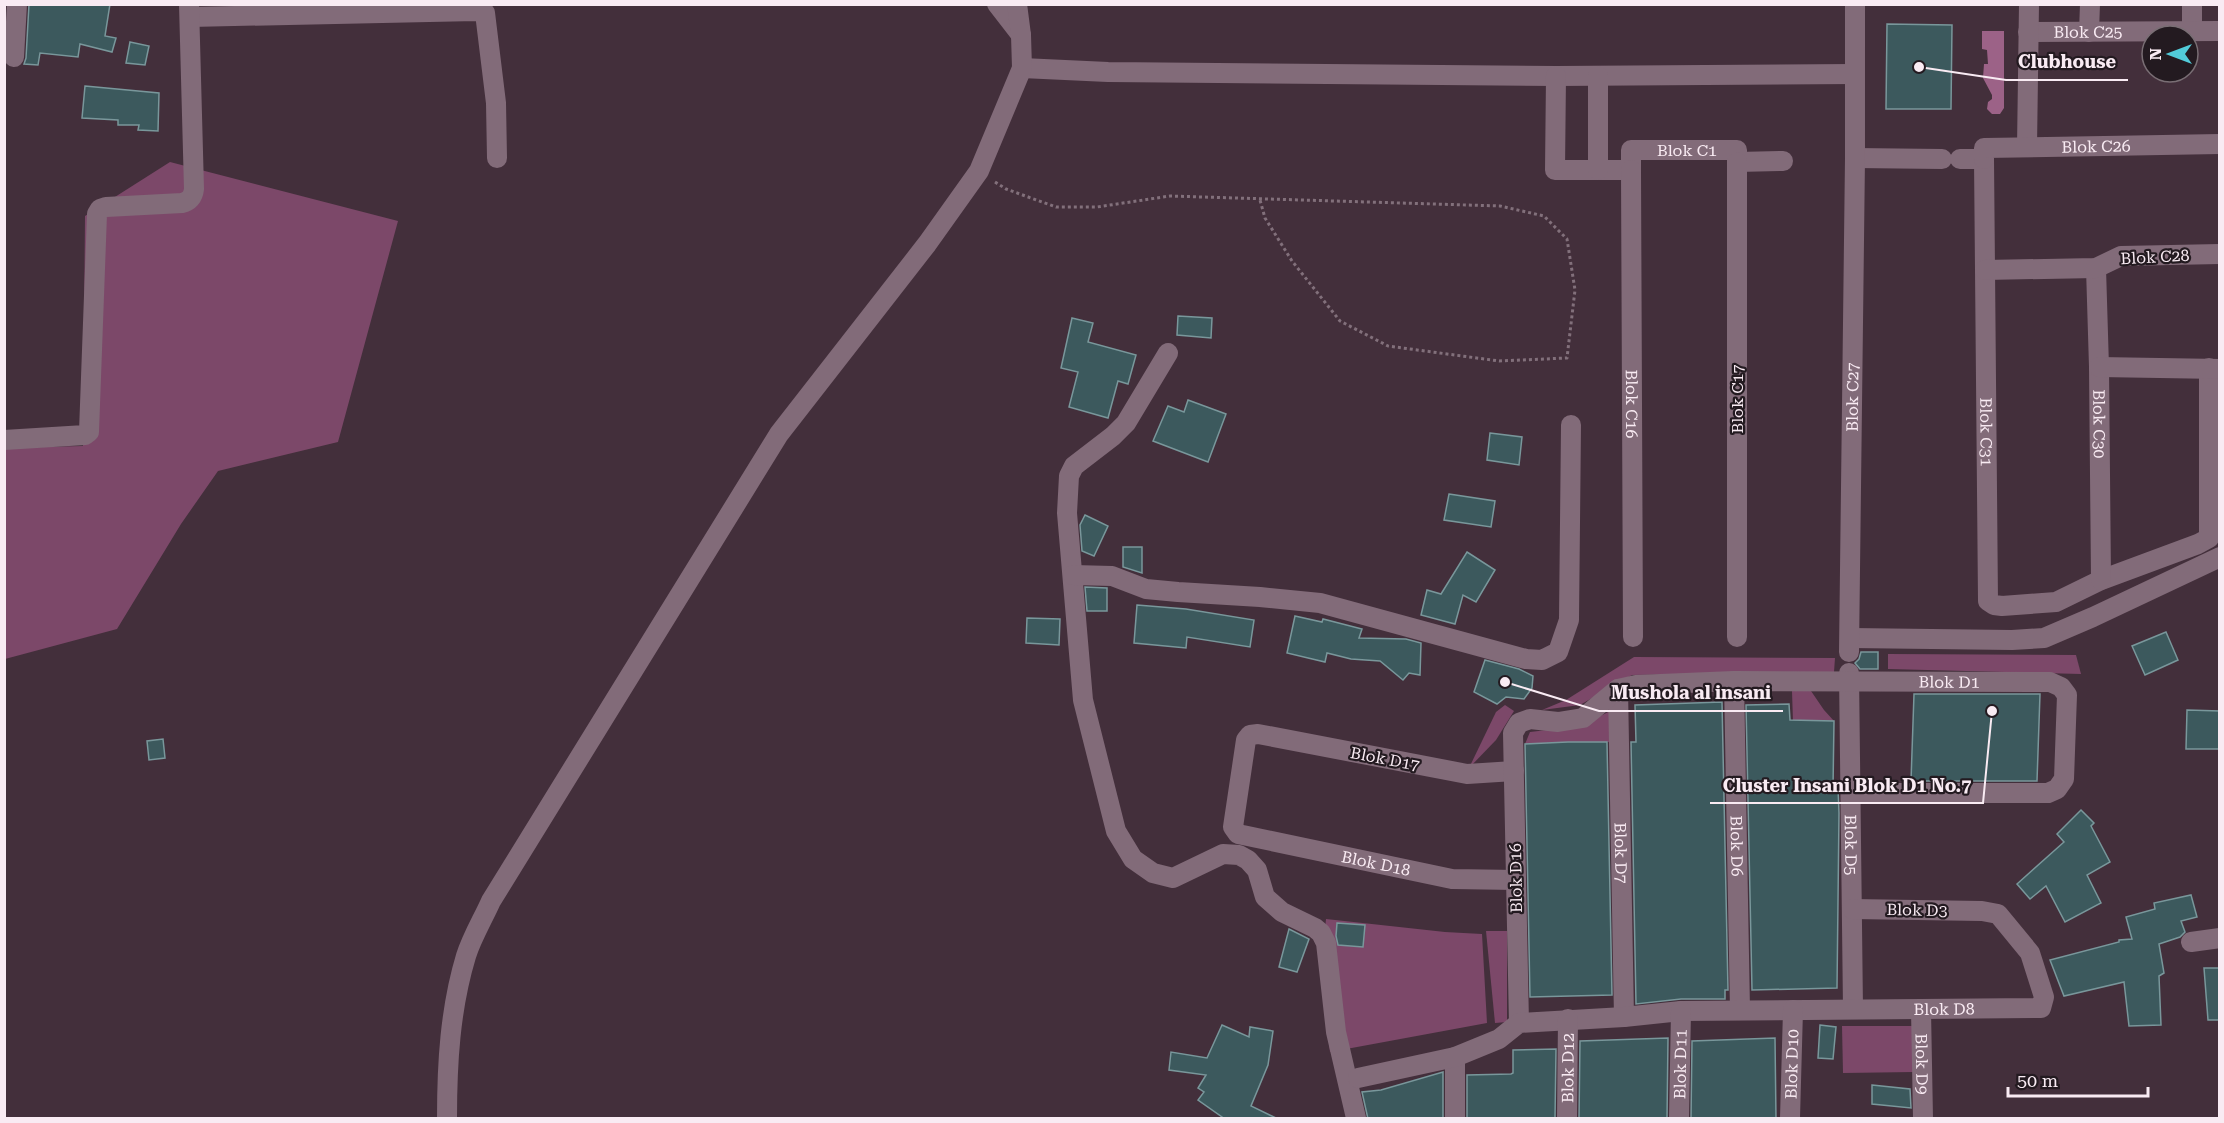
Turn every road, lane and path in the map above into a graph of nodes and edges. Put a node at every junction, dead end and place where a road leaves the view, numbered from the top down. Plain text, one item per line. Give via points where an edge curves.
1 (17, 4) edge
2 (997, 4) edge
3 (1017, 4) edge
4 (1855, 4) edge
5 (2029, 4) edge
6 (2090, 4) edge
7 (2192, 4) edge
8 (189, 11) edge
9 (2192, 24) edge
10 (2200, 31) edge
11 (2220, 31) edge
12 (2028, 32) junction
13 (2090, 32) junction
14 (2140, 32) edge
15 (1021, 35) junction
16 (14, 57) dead end
17 (1022, 68) junction
18 (1855, 74) junction
19 (1556, 76) junction
20 (1598, 76) junction
21 (2220, 144) edge
22 (2026, 147) junction
23 (497, 158) dead end
24 (1855, 158) junction
25 (1984, 159) junction
26 (1783, 161) dead end
27 (1737, 162) junction
28 (1598, 170) junction
29 (1631, 170) junction
30 (979, 171) junction
31 (1260, 200) junction
32 (2220, 254) edge
33 (2096, 268) junction
34 (1985, 270) junction
35 (1168, 353) dead end
36 (2099, 367) junction
37 (2214, 369) edge
38 (1570, 425) dead end
39 (4, 440) edge
40 (2220, 557) edge
41 (1072, 575) junction
42 (2101, 580) junction
43 (1633, 637) dead end
44 (1737, 637) dead end
45 (1850, 678) junction
46 (1734, 681) junction
47 (1618, 689) junction
48 (1514, 771) junction
49 (1851, 793) junction
50 (1238, 834) joint
51 (1516, 880) junction
52 (1852, 909) junction
53 (2220, 938) edge
54 (2191, 942) dead end
55 (1853, 1009) junction
56 (1740, 1010) junction
57 (1793, 1010) junction
58 (1921, 1010) junction
59 (2037, 1010) joint
60 (1681, 1011) junction
61 (1624, 1017) junction
62 (1568, 1019) junction
63 (1519, 1023) junction
64 (1455, 1057) junction
65 (1358, 1078) dead end
66 (447, 1119) edge
67 (1356, 1119) edge
68 (1455, 1119) edge
69 (1567, 1119) edge
70 (1679, 1119) edge
71 (1791, 1119) edge
72 (1923, 1119) edge

1 - 16 street
2 - 15 street
3 - 15 street
4 - 18 street, Blok C27
5 - 12 street
6 - 13 street
7 - 9 street
8 - 23 street via 485,14 496,103
8 - 39 street via 193,196 182,203 100,209 89,432
10 - 11 street, Blok C25
12 - 13 street, Blok C25
12 - 22 street
13 - 14 street, Blok C25
15 - 17 street
17 - 19 street
17 - 30 street
18 - 20 street
18 - 24 street, Blok C27
19 - 20 street
19 - 28 street via 1555,170
20 - 28 street
21 - 22 street, Blok C26
22 - 25 street, Blok C26 via 1984,148
24 - 25 street
24 - 40 street, Blok C27 via 1850,645 2043,638
25 - 34 street, Blok C31
26 - 27 street, Blok C1
27 - 29 street, Blok C1 via 1737,150 1631,150
27 - 44 street, Blok C17
28 - 29 street
29 - 43 street, Blok C16
30 - 31 path via 1006,189 1056,207 1097,207 1170,196
30 - 66 street via 779,434 491,901 467,955 454,1012
31 - 31 path via 1265,218 1292,261 1340,321 1389,346 1499,361 1567,358 1575,290 1567,239 1544,216 1500,206
32 - 33 street, Blok C28 via 2121,256
33 - 34 street, Blok C28
33 - 36 street, Blok C30
34 - 42 street, Blok C31 via 1988,601 2002,606 2056,602
35 - 41 street via 1126,423 1074,466 1069,476 1067,513
36 - 37 street
36 - 42 street, Blok C30
37 - 42 street via 2209,538
38 - 41 street via 1569,620 1558,652 1542,660 1506,655 1320,603 1178,592 1146,588 1112,576
41 - 67 street via 1083,700 1116,831 1133,859 1153,873 1173,878 1222,854 1239,855 1257,870 1265,897 1274,906 1321,933 1326,943 1336,1032
45 - 46 street, Blok D1
45 - 49 street, Blok D5
45 - 49 street, Blok D1 via 2050,682 2067,695 2064,779 2057,789 2048,793
46 - 47 street, Blok D1
46 - 56 street, Blok D6
47 - 48 street, Blok D16 via 1584,718 1558,722 1530,719 1519,723 1513,733
47 - 61 street, Blok D7
48 - 50 street, Blok D17 via 1467,774 1250,735 1246,740 1233,826
48 - 51 street, Blok D16
49 - 52 street, Blok D5
50 - 51 street, Blok D18 via 1452,879
51 - 63 street, Blok D16
52 - 55 street, Blok D5
52 - 59 street, Blok D3 via 1998,914 2030,953 2043,997 2043,1005
53 - 54 street
55 - 57 street, Blok D8
55 - 58 street, Blok D8
56 - 57 street, Blok D8
56 - 60 street, Blok D8
57 - 71 street, Blok D10
58 - 59 street, Blok D8
58 - 72 street, Blok D9
60 - 61 street, Blok D8
60 - 70 street, Blok D11
61 - 62 street, Blok D8
62 - 63 street, Blok D8
62 - 69 street, Blok D12
63 - 64 street via 1499,1039
64 - 65 street
64 - 68 street

